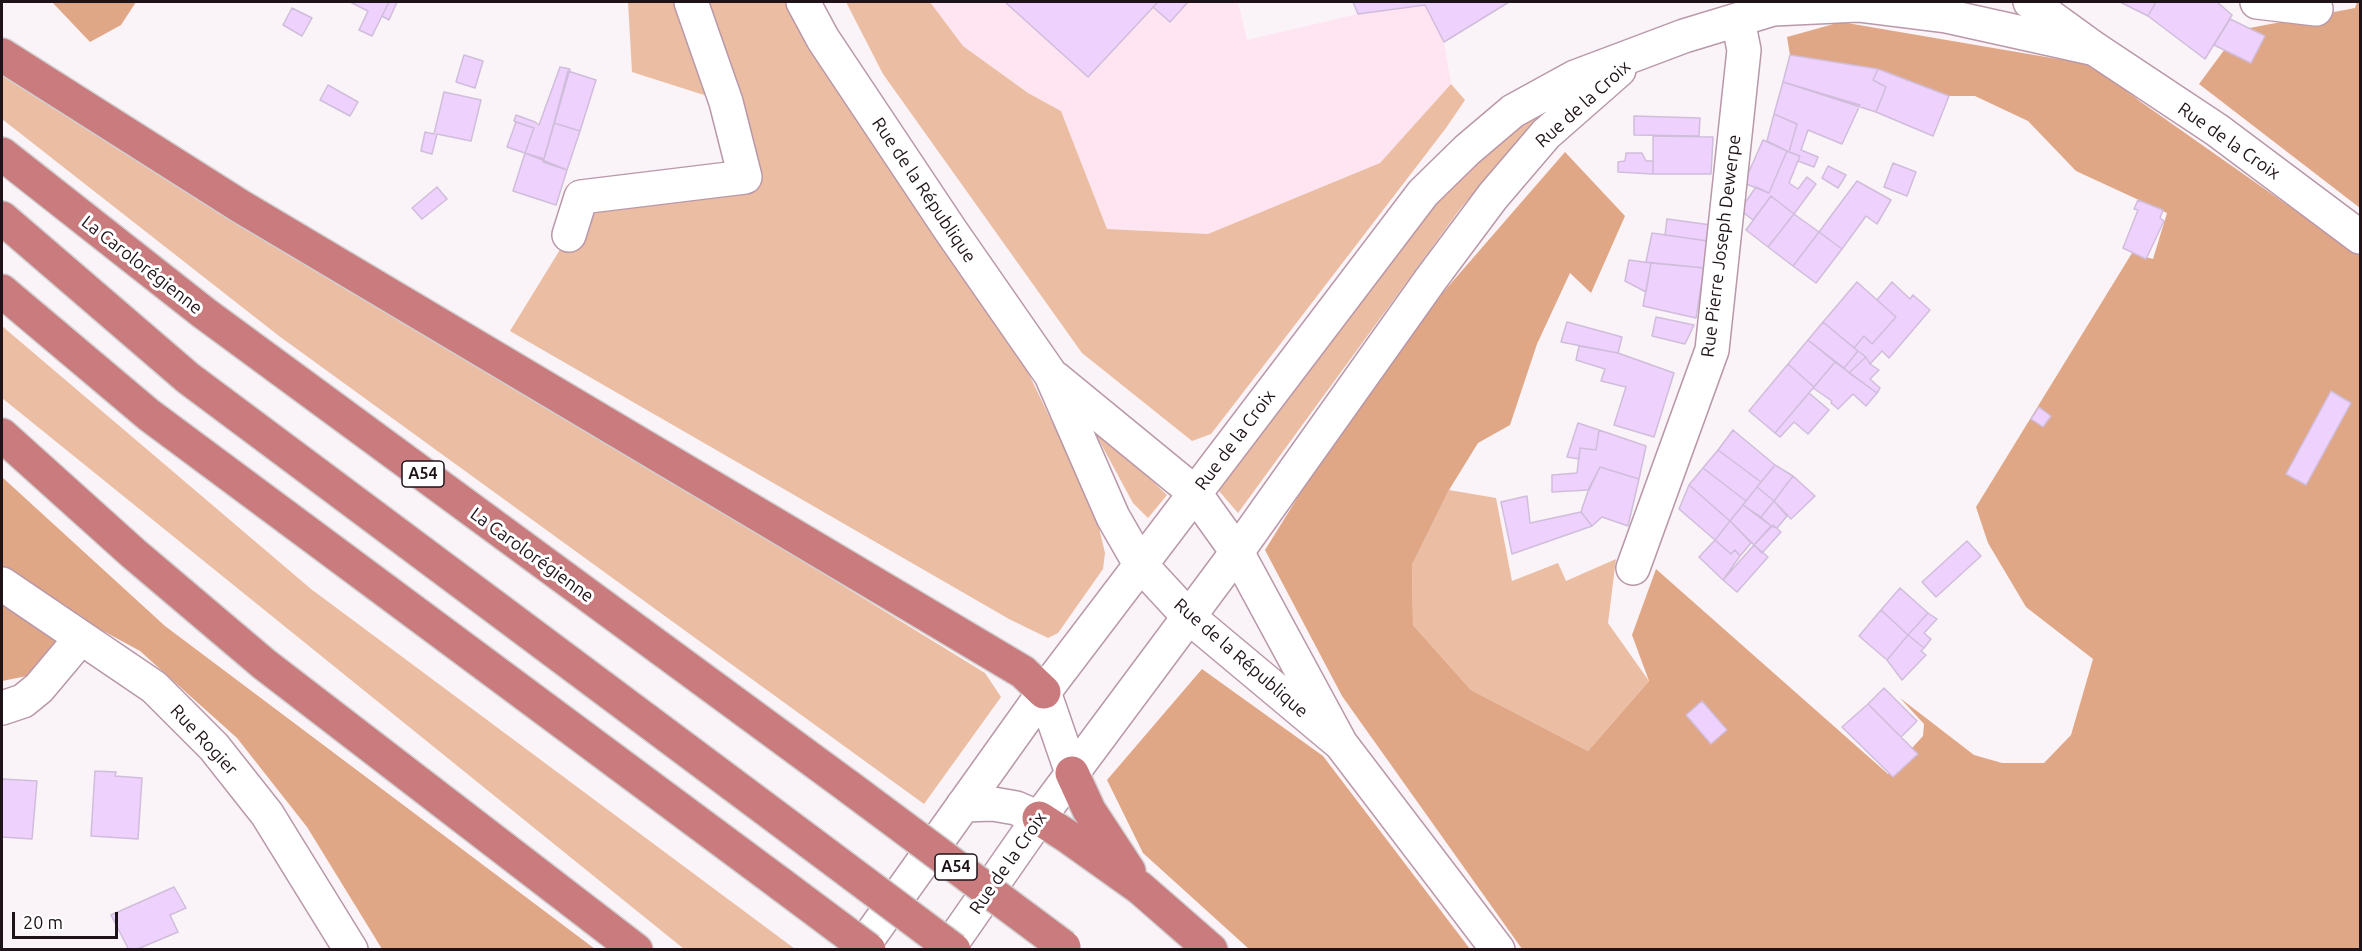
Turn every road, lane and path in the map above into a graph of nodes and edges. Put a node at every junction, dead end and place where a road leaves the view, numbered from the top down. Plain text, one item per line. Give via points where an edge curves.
1 (691, 2) edge
2 (803, 2) edge
3 (2030, 2) edge
4 (2257, 2) edge
5 (1774, 5) edge
6 (2316, 9) dead end
7 (1738, 20) junction
8 (2095, 49) junction
9 (1641, 52) junction
10 (2, 55) edge
11 (2, 154) edge
12 (2, 218) edge
13 (569, 236) dead end
14 (2361, 237) edge
15 (2, 291) edge
16 (1051, 375) junction
17 (2, 435) edge
18 (1194, 492) junction
19 (1237, 552) junction
20 (1140, 564) junction
21 (1633, 568) dead end
22 (2, 584) edge
23 (1189, 617) junction
24 (81, 638) junction
25 (1044, 692) junction
26 (2, 708) edge
27 (1341, 744) junction
28 (1072, 773) junction
29 (963, 805) junction
30 (1038, 818) junction
31 (1140, 888) junction
32 (951, 947) edge
33 (1066, 948) edge
34 (351, 950) edge
35 (636, 950) edge
36 (860, 950) edge
37 (869, 950) edge
38 (1211, 950) edge
39 (1498, 950) edge

1 - 13 street via 726,102 745,177 581,197
2 - 16 street, Rue de la République via 951,231
3 - 8 street, Rue de la Croix
4 - 6 street
5 - 7 street, Rue de la Croix
5 - 8 street, Rue de la Croix via 1858,5 1946,16
7 - 9 street, Rue de la Croix
7 - 21 street, Rue Pierre Joseph Dewerpe via 1744,50 1712,350
8 - 14 street, Rue de la Croix via 2217,130
9 - 18 street, Rue de la Croix via 1575,77 1513,111 1445,171 1423,193
9 - 19 street, Rue de la Croix via 1546,134 1492,196
10 - 25 highway via 240,206 1023,672
11 - 33 highway, La Carolorégienne / A54, bridge via 214,321
12 - 32 highway, bridge via 188,378
15 - 37 highway, bridge via 149,415
16 - 18 street, Rue de la République
16 - 20 street, Rue de la République via 1113,518
17 - 35 highway via 264,664
18 - 19 street, Rue de la République
18 - 20 street, Rue de la Croix
19 - 23 street, Rue de la Croix
19 - 27 street, Rue de la République
20 - 23 street, Rue de la République
20 - 25 street, Rue de la Croix
22 - 24 street, Rue Rogier
23 - 27 street, Rue de la République
23 - 28 street, Rue de la Croix
24 - 26 street via 39,688 23,701
24 - 34 street, Rue Rogier via 154,687 214,747 267,814
25 - 28 street
25 - 29 street, Rue de la Croix
27 - 39 street, Rue de la République
28 - 30 street, Rue de la Croix
28 - 31 highway via 1089,810
29 - 30 street via 993,804 1016,808
29 - 36 street, Rue de la Croix
30 - 31 highway
30 - 32 street, Rue de la Croix
31 - 38 highway

